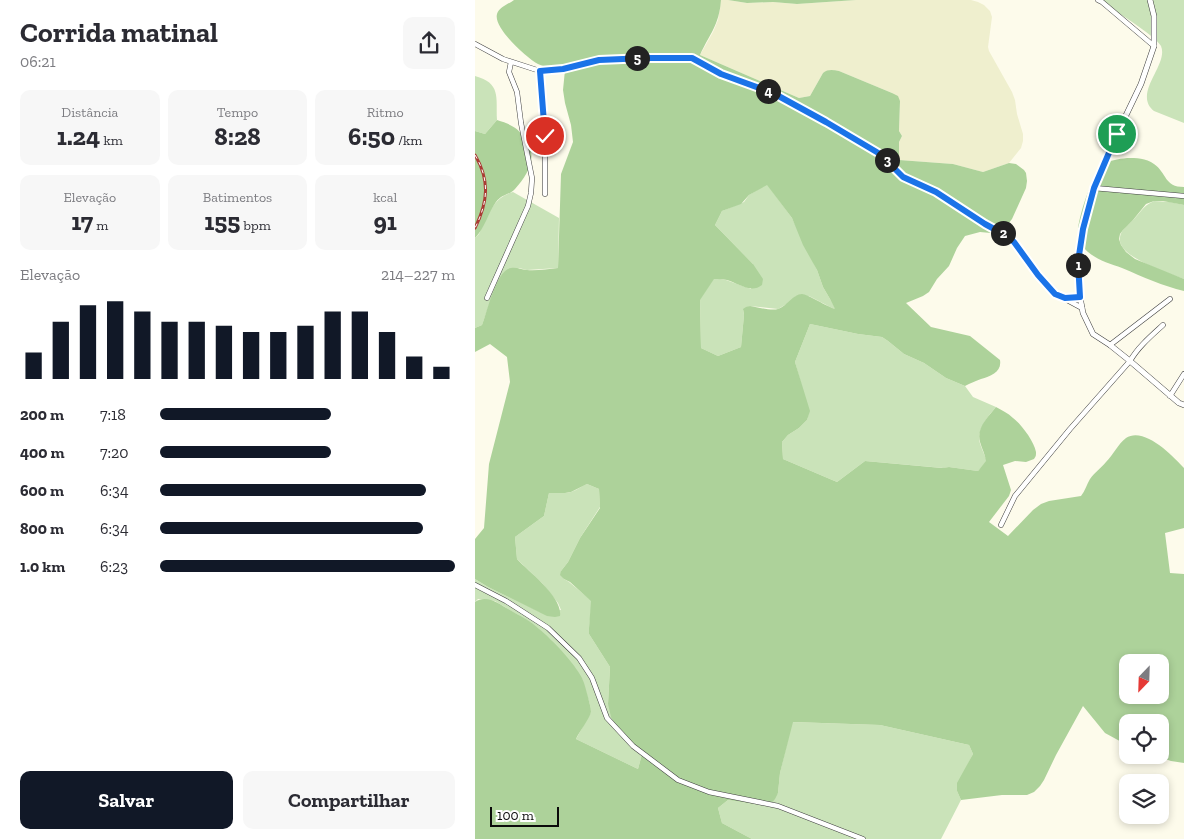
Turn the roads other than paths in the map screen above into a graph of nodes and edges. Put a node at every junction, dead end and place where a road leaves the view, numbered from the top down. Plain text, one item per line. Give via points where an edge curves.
1 (1098, 0) edge
2 (1150, 0) edge
3 (475, 44) edge
4 (1154, 46) junction
5 (511, 62) junction
6 (540, 71) junction
7 (1094, 188) junction
8 (545, 194) dead end
9 (1184, 196) edge
10 (1080, 297) junction
11 (487, 298) dead end
12 (1065, 298) junction
13 (1170, 299) dead end
14 (1082, 308) junction
15 (1163, 325) dead end
16 (1110, 345) junction
17 (1130, 361) junction
18 (1184, 374) edge
19 (1170, 396) junction
20 (1184, 405) edge
21 (1001, 525) dead end
22 (475, 584) edge
23 (863, 839) edge

1 - 4 street
2 - 4 street via 1154,16
3 - 5 street
4 - 7 street via 1141,84
5 - 6 street
5 - 11 street via 509,72 517,92 532,178 531,193
6 - 8 street
6 - 12 street via 599,60 692,58 721,74 773,93 880,154 903,177 936,192 1007,236 1055,294
7 - 9 street
7 - 10 street via 1078,262
10 - 12 street
10 - 14 street
12 - 14 street
13 - 16 street
14 - 16 street via 1093,334
15 - 17 street
16 - 17 street
17 - 19 street
17 - 21 street via 1015,496
18 - 19 street
19 - 20 street
22 - 23 street via 548,628 579,658 592,678 607,718 633,746 679,780 709,792 778,806

